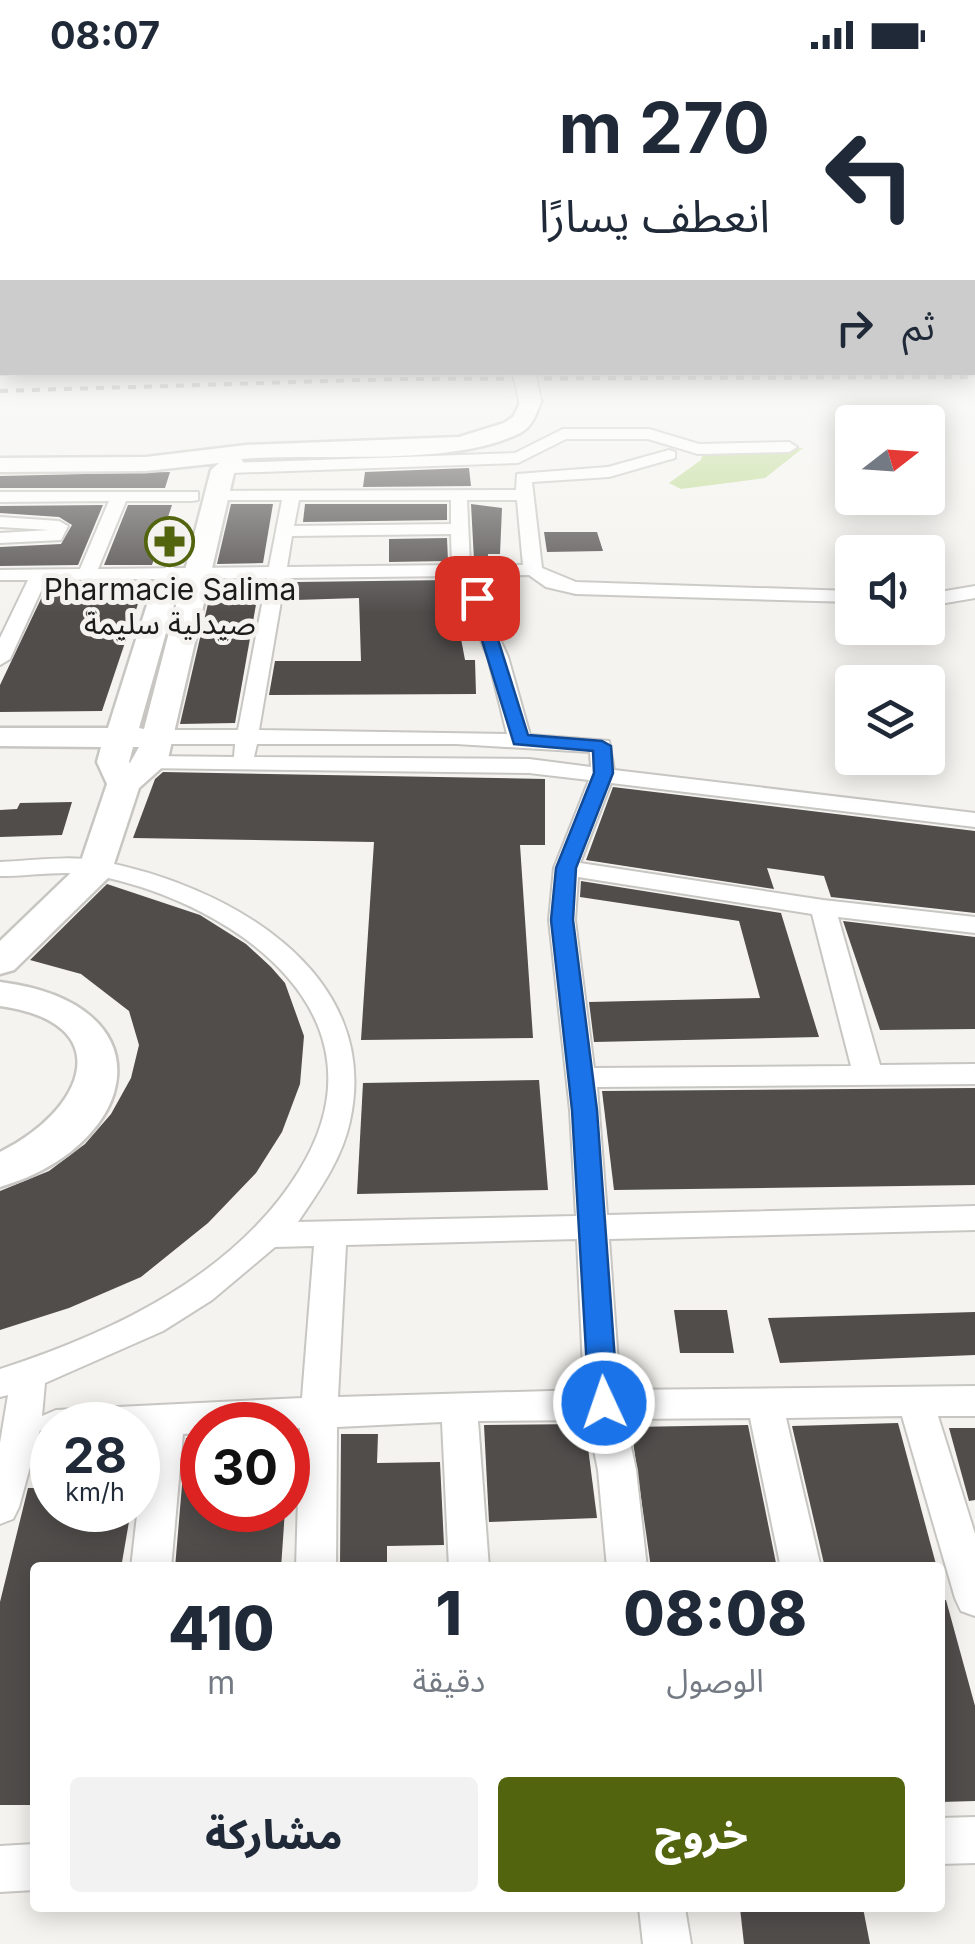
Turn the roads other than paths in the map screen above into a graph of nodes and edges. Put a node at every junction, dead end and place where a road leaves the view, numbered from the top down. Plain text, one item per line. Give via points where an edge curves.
1 (482, 438) edge
2 (554, 438) edge
3 (664, 438) edge
4 (788, 446) dead end
5 (669, 456) dead end
6 (518, 458) junction
7 (0, 465) edge
8 (212, 471) junction
9 (523, 486) junction
10 (458, 494) junction
11 (291, 496) junction
12 (0, 497) edge
13 (119, 497) junction
14 (0, 522) edge
15 (458, 530) junction
16 (287, 532) junction
17 (0, 538) edge
18 (533, 570) junction
19 (462, 571) junction
20 (183, 572) junction
21 (279, 572) junction
22 (40, 574) junction
23 (87, 574) junction
24 (0, 575) edge
25 (975, 592) edge
26 (835, 596) edge
27 (945, 597) edge
28 (0, 613) edge
29 (23, 613) junction
30 (0, 659) edge
31 (0, 737) edge
32 (248, 738) junction
33 (520, 740) junction
34 (133, 757) junction
35 (602, 760) junction
36 (0, 762) edge
37 (241, 764) junction
38 (975, 820) edge
39 (97, 868) junction
40 (566, 868) junction
41 (0, 869) edge
42 (823, 908) junction
43 (975, 925) edge
44 (0, 962) edge
45 (0, 994) edge
46 (975, 1074) edge
47 (868, 1076) junction
48 (581, 1078) junction
49 (0, 1171) edge
50 (975, 1218) edge
51 (593, 1227) junction
52 (331, 1234) junction
53 (268, 1235) junction
54 (14, 1379) edge
55 (975, 1401) edge
56 (916, 1402) junction
57 (604, 1403) junction
58 (765, 1403) junction
59 (30, 1404) edge
60 (458, 1406) junction
61 (320, 1412) junction
62 (160, 1418) edge
63 (166, 1418) junction
64 (30, 1452) edge
65 (0, 1507) edge
66 (152, 1562) edge
67 (316, 1562) edge
68 (469, 1562) edge
69 (626, 1562) edge
70 (800, 1562) edge
71 (975, 1598) edge
72 (975, 1840) edge
73 (945, 1841) edge
74 (30, 1867) edge
75 (0, 1869) edge
76 (663, 1912) edge
77 (667, 1944) edge

1 - 8 street, bridge via 278,453
2 - 6 street
3 - 4 street via 698,449
5 - 9 street
6 - 8 street
6 - 9 street
7 - 8 street via 146,464
8 - 11 street
8 - 13 street
8 - 20 street
9 - 10 street
9 - 18 street
10 - 11 street
10 - 15 street
11 - 16 street
12 - 13 street
13 - 23 street
14 - 17 street via 59,526 48,538
15 - 16 street
15 - 19 street
16 - 21 street
18 - 19 street
18 - 26 street via 576,588
19 - 21 street
19 - 33 street via 498,656
20 - 21 street
20 - 23 street
20 - 34 street
21 - 32 street
22 - 23 street
22 - 24 street
22 - 29 street
25 - 27 street
28 - 29 street
29 - 30 street
31 - 34 street
32 - 33 street
32 - 34 street
32 - 37 street
33 - 35 street
34 - 36 street
34 - 37 street
34 - 39 street
35 - 37 street
35 - 38 street
35 - 40 street
39 - 41 street
39 - 44 street
39 - 53 street via 242,922 296,966 334,1024 342,1072 334,1124 306,1184
40 - 42 street
40 - 48 street via 562,920
42 - 43 street
42 - 47 street
45 - 49 street via 37,1000 79,1022 92,1038 99,1067 91,1099 76,1120
46 - 47 street
47 - 48 street
48 - 51 street
50 - 51 street
51 - 52 street
51 - 57 street
52 - 53 street
52 - 61 street
53 - 54 street via 176,1308
54 - 59 street
55 - 56 street
56 - 58 street
56 - 71 street
57 - 58 street
57 - 60 street
57 - 69 street
58 - 70 street
60 - 61 street
60 - 68 street
61 - 63 street
61 - 67 street
62 - 63 street
63 - 66 street
64 - 65 street
72 - 73 street
74 - 75 street
76 - 77 street

